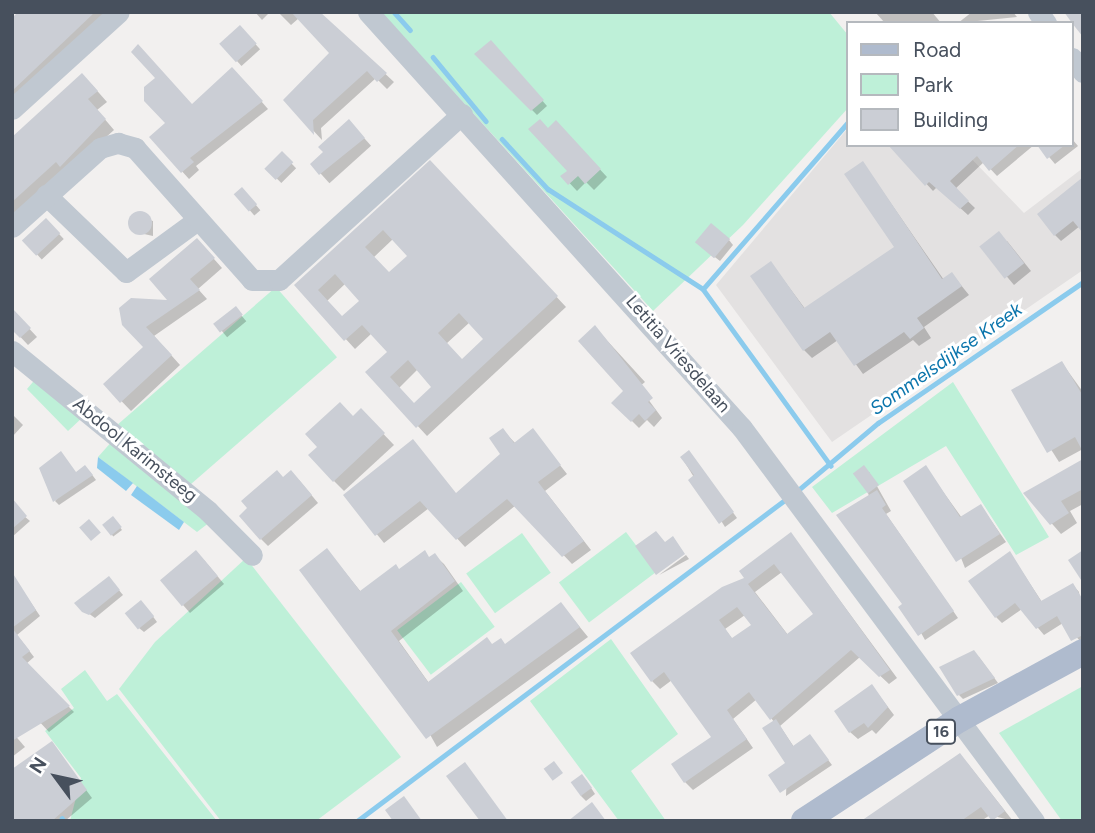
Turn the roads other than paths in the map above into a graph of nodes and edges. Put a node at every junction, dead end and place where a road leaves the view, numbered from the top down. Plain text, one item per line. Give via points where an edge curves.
1 (119, 12) edge
2 (368, 12) edge
3 (12, 108) edge
4 (462, 114) junction
5 (46, 195) junction
6 (196, 221) junction
7 (12, 227) edge
8 (12, 351) edge
9 (252, 555) dead end
10 (1083, 652) edge
11 (960, 719) junction
12 (804, 821) edge
13 (1034, 821) edge

1 - 3 street
2 - 4 street, Letitia Vriesdelaan
4 - 6 street via 279,280 252,279
4 - 11 street, Letitia Vriesdelaan via 784,481
5 - 6 street via 126,272
5 - 6 street via 100,148 118,143 135,148
5 - 7 street
8 - 9 street, Abdool Karimsteeg via 208,511
10 - 11 main road, 16
11 - 12 main road, 16
11 - 13 street, Letitia Vriesdelaan

